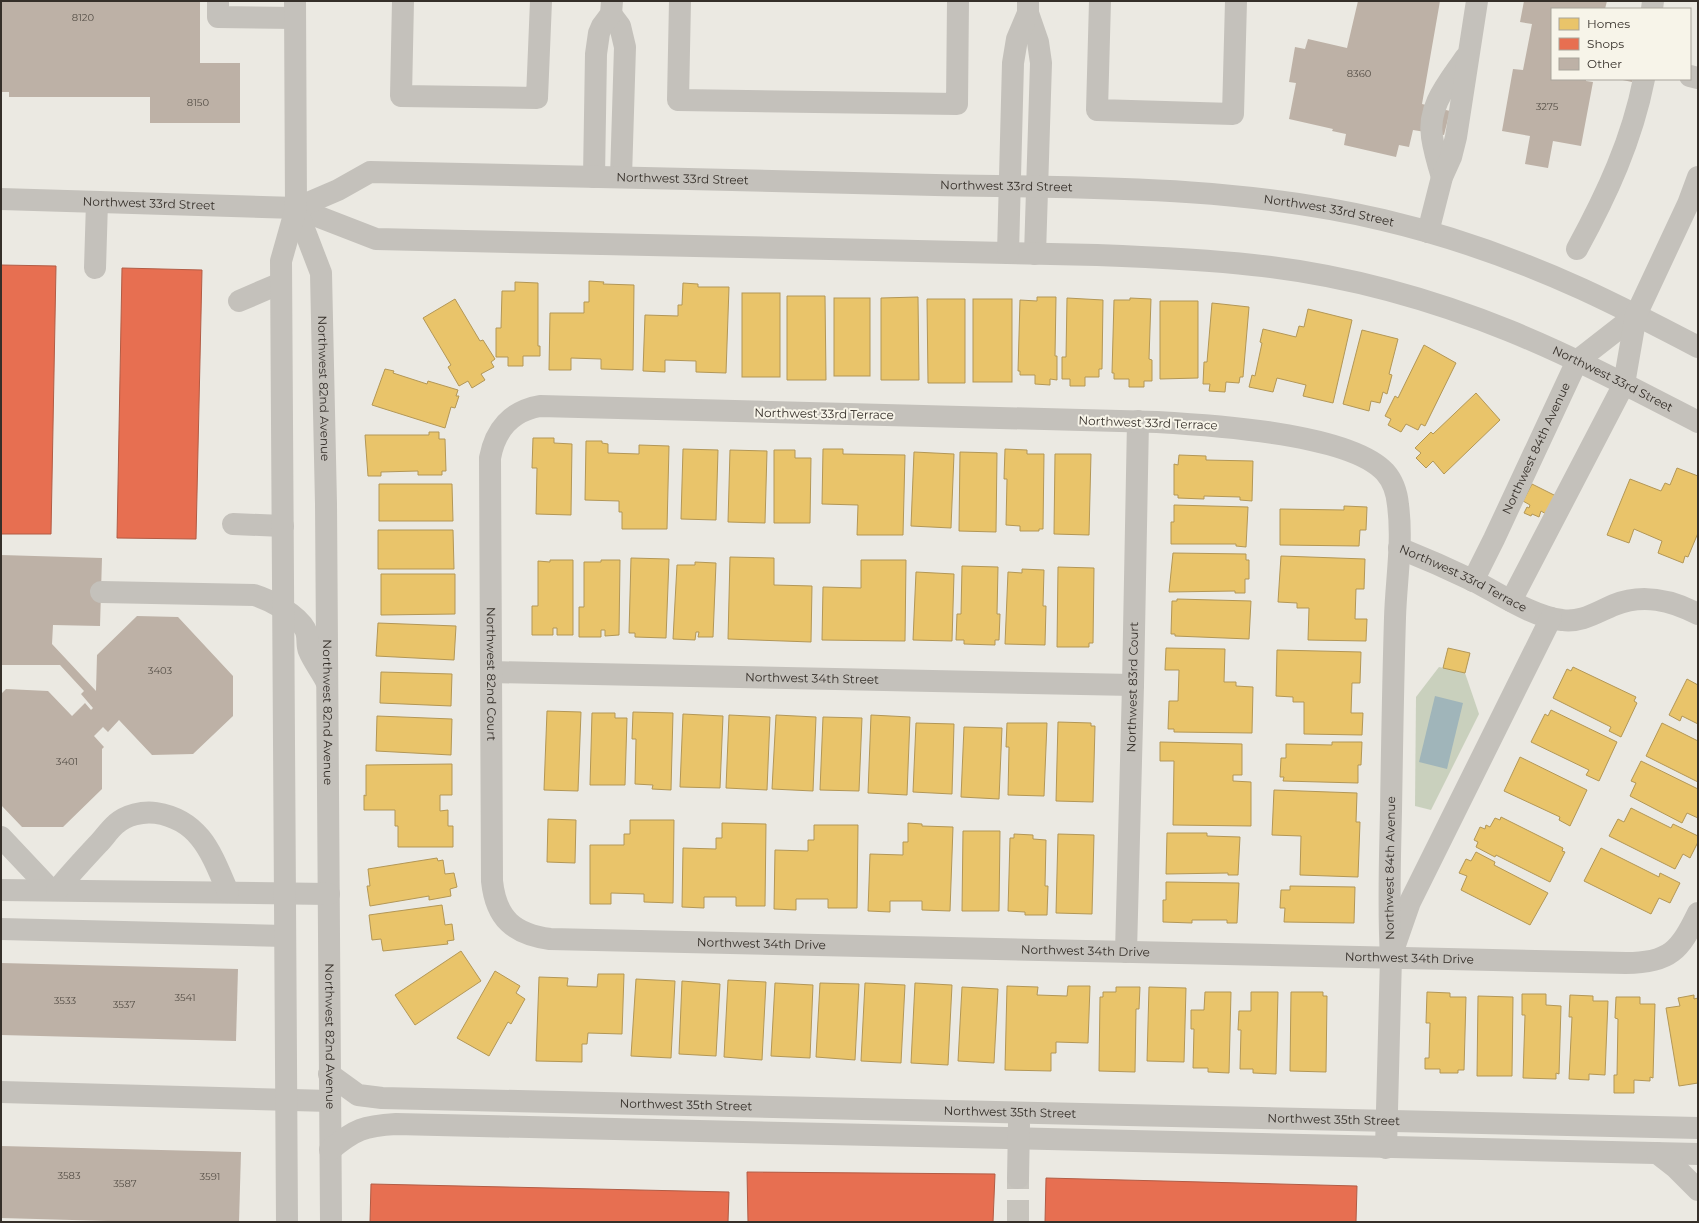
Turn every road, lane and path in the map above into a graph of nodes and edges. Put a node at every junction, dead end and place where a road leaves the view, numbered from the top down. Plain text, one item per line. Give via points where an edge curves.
1 (218, 1) edge
2 (403, 1) edge
3 (541, 1) edge
4 (680, 1) edge
5 (958, 1) edge
6 (1100, 1) edge
7 (1236, 1) edge
8 (1477, 1) edge
9 (1028, 7) edge
10 (612, 8) edge
11 (295, 9) edge
12 (1644, 80) edge
13 (594, 177) junction
14 (1698, 177) edge
15 (621, 178) junction
16 (1009, 186) junction
17 (1037, 187) junction
18 (1, 199) edge
19 (97, 202) junction
20 (296, 208) junction
21 (1428, 232) junction
22 (1577, 249) dead end
23 (1008, 253) junction
24 (1035, 254) junction
25 (95, 268) dead end
26 (281, 283) junction
27 (239, 301) dead end
28 (1636, 315) junction
29 (1698, 347) edge
30 (1577, 361) junction
31 (1624, 384) junction
32 (1138, 421) junction
33 (506, 422) joint
34 (1698, 422) edge
35 (233, 524) dead end
36 (282, 526) junction
37 (1399, 548) junction
38 (1473, 580) junction
39 (101, 592) dead end
40 (1511, 600) junction
41 (283, 609) junction
42 (1698, 614) edge
43 (1551, 618) junction
44 (491, 672) junction
45 (327, 682) junction
46 (1133, 685) junction
47 (1, 837) edge
48 (53, 889) junction
49 (1, 890) edge
50 (228, 892) junction
51 (285, 893) junction
52 (329, 894) junction
53 (1698, 913) edge
54 (511, 925) joint
55 (1, 929) edge
56 (285, 936) junction
57 (1126, 952) junction
58 (1390, 957) junction
59 (329, 1074) junction
60 (1, 1092) edge
61 (286, 1099) junction
62 (330, 1101) junction
63 (659, 1104) junction
64 (1020, 1113) junction
65 (1387, 1122) junction
66 (1698, 1128) edge
67 (658, 1131) junction
68 (1019, 1139) junction
69 (1386, 1148) junction
70 (330, 1150) junction
71 (1657, 1153) junction
72 (1698, 1154) edge
73 (1018, 1178) tunnel mouth
74 (1698, 1190) edge
75 (287, 1222) edge
76 (330, 1222) edge

1 - 11 street via 218,17
2 - 3 street via 401,96 537,98
4 - 5 street via 678,100 950,104 957,104
6 - 7 street via 1098,110 1233,114
8 - 21 street via 1467,56 1439,97 1434,111 1432,136 1442,177
9 - 16 street via 1017,39 1013,63
9 - 17 street via 1041,63
10 - 13 street via 599,33 596,54
10 - 15 street via 625,47
11 - 20 street, Northwest 82nd Avenue
12 - 22 street via 1637,113 1624,152
13 - 15 street, Northwest 33rd Street
13 - 20 street, Northwest 33rd Street via 370,172 338,190
14 - 28 street, Northwest 84th Avenue
15 - 16 street, Northwest 33rd Street
16 - 17 street, Northwest 33rd Street
16 - 23 street
17 - 21 street, Northwest 33rd Street via 1193,192 1253,197 1354,214
17 - 24 street
18 - 19 street, Northwest 33rd Street
19 - 20 street, Northwest 33rd Street
19 - 25 street
20 - 23 street, Northwest 33rd Street via 376,239
20 - 26 street, Northwest 82nd Avenue via 281,262
20 - 45 street, Northwest 82nd Avenue via 321,273
21 - 28 street, Northwest 33rd Street via 1533,268
23 - 24 street, Northwest 33rd Street
24 - 30 street, Northwest 33rd Street via 1202,260 1311,274 1381,289 1460,313
26 - 27 street
26 - 36 street, Northwest 82nd Avenue
28 - 29 street, Northwest 33rd Street
28 - 30 street, Northwest 84th Avenue
28 - 31 street, Northwest 84th Avenue
30 - 31 street, Northwest 33rd Street
30 - 38 street, Northwest 84th Avenue
31 - 34 street, Northwest 33rd Street
31 - 40 street, Northwest 84th Avenue
32 - 33 street, Northwest 33rd Terrace via 540,406 520,412
32 - 37 street, Northwest 33rd Terrace via 1259,431 1326,443 1365,458 1385,472 1394,488 1399,507
32 - 46 street, Northwest 83rd Court
33 - 44 street, Northwest 82nd Court via 495,438 490,458
35 - 36 street
36 - 41 street, Northwest 82nd Avenue
37 - 38 street, Northwest 33rd Terrace
37 - 58 street, Northwest 84th Avenue via 1394,629
38 - 40 street, Northwest 33rd Terrace
39 - 41 street via 254,595
40 - 43 street, Northwest 33rd Terrace
41 - 45 street via 306,630 308,650
41 - 51 street, Northwest 82nd Avenue
42 - 43 street, Northwest 33rd Terrace via 1672,602 1648,599 1623,602 1580,620
43 - 58 street, Northwest 84th Avenue via 1410,902
44 - 46 street, Northwest 34th Street
44 - 54 street, Northwest 82nd Court via 492,881 496,902 502,915
45 - 52 street, Northwest 82nd Avenue
46 - 57 street, Northwest 83rd Court
47 - 48 street
48 - 49 street
48 - 50 street
48 - 50 street via 116,824 133,815 151,812 176,818 194,830 214,859
50 - 51 street
51 - 52 street
51 - 56 street, Northwest 82nd Avenue
52 - 59 street, Northwest 82nd Avenue
53 - 58 street, Northwest 34th Drive via 1680,946 1663,957 1646,962 1626,964
54 - 57 street, Northwest 34th Drive via 527,934 550,939
55 - 56 street
56 - 61 street, Northwest 82nd Avenue
57 - 58 street, Northwest 34th Drive
58 - 65 street
59 - 62 street, Northwest 82nd Avenue
59 - 63 street, Northwest 35th Street via 358,1095 382,1098
60 - 61 street
61 - 62 street
61 - 75 street, Northwest 82nd Avenue
62 - 70 street, Northwest 82nd Avenue
63 - 64 street, Northwest 35th Street
63 - 67 street
64 - 65 street, Northwest 35th Street
64 - 68 street
65 - 66 street, Northwest 35th Street
65 - 69 street
67 - 68 street
67 - 70 street via 382,1125 358,1130
68 - 69 street
68 - 73 street
69 - 71 street
70 - 76 street, Northwest 82nd Avenue
71 - 72 street
71 - 74 street

